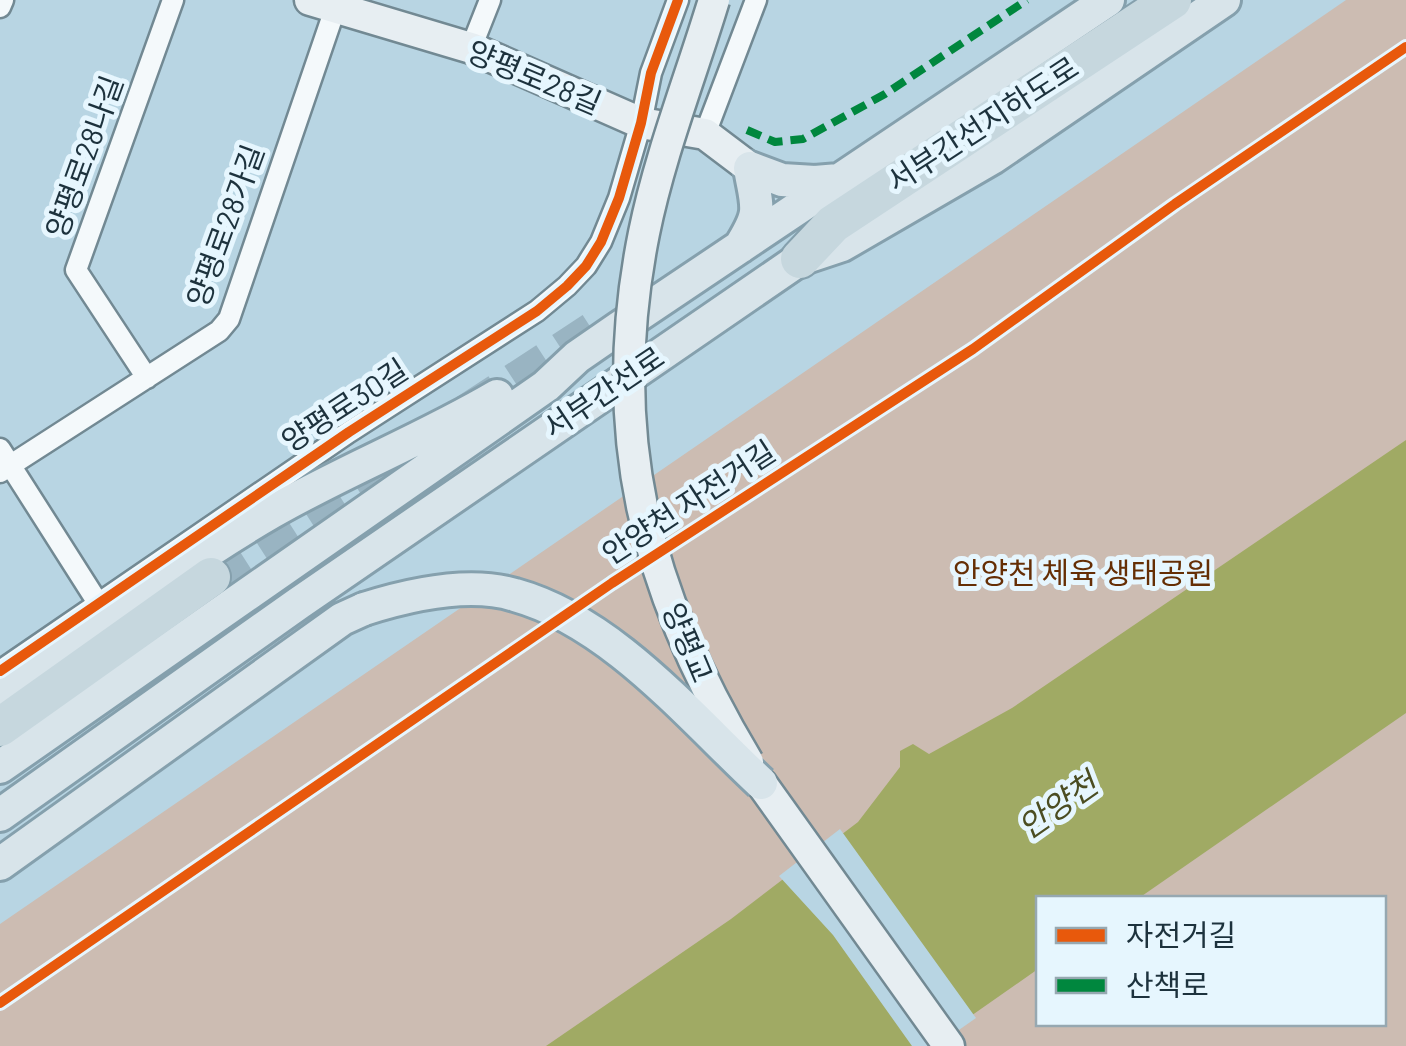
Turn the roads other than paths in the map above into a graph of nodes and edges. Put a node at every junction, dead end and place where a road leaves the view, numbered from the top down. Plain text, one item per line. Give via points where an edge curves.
1 (173, 0) edge
2 (490, 0) edge
3 (678, 0) edge
4 (714, 0) edge
5 (756, 0) edge
6 (1108, 0) edge
7 (1172, 0) edge
8 (1224, 0) edge
9 (323, 4) edge
10 (471, 48) junction
11 (641, 123) junction
12 (706, 134) junction
13 (750, 168) junction
14 (844, 179) junction
15 (739, 248) junction
16 (800, 259) junction
17 (577, 357) junction
18 (147, 378) junction
19 (4, 462) edge
20 (211, 577) tunnel mouth
21 (98, 603) junction
22 (0, 671) edge
23 (0, 699) edge
24 (0, 727) edge
25 (0, 766) edge
26 (761, 783) junction
27 (0, 815) edge
28 (0, 864) edge
29 (949, 1046) edge

1 - 18 street, 양평로28나길 via 76,270
2 - 10 street
3 - 11 street, 양평로30길
4 - 26 main road, 양평교, bridge via 659,178 634,292 634,467 651,552 676,624 712,702
5 - 12 street
6 - 14 main road, 서부간선로
7 - 16 highway, 서부간선지하도로 via 834,224
8 - 16 main road, 서부간선로 via 992,158 842,246
9 - 10 main road, 양평로28길
9 - 18 street, 양평로28가길 via 228,319
10 - 11 main road, 양평로28길
11 - 12 main road, 양평로28길
11 - 21 street, 양평로30길 via 602,242 567,286
12 - 13 main road, 양평로28길
13 - 14 main road via 782,180
13 - 15 main road via 756,220
14 - 15 main road, 서부간선로
15 - 17 main road, 서부간선로
16 - 27 main road, 서부간선로
17 - 23 main road via 537,372 221,542
17 - 25 main road, 서부간선로 via 546,386
18 - 19 street, 양평로28가길
19 - 21 street
20 - 24 highway
21 - 22 street, 양평로30길
26 - 28 main road, bridge via 592,629 512,593 465,591 419,596 342,619
26 - 29 main road, 양평교

